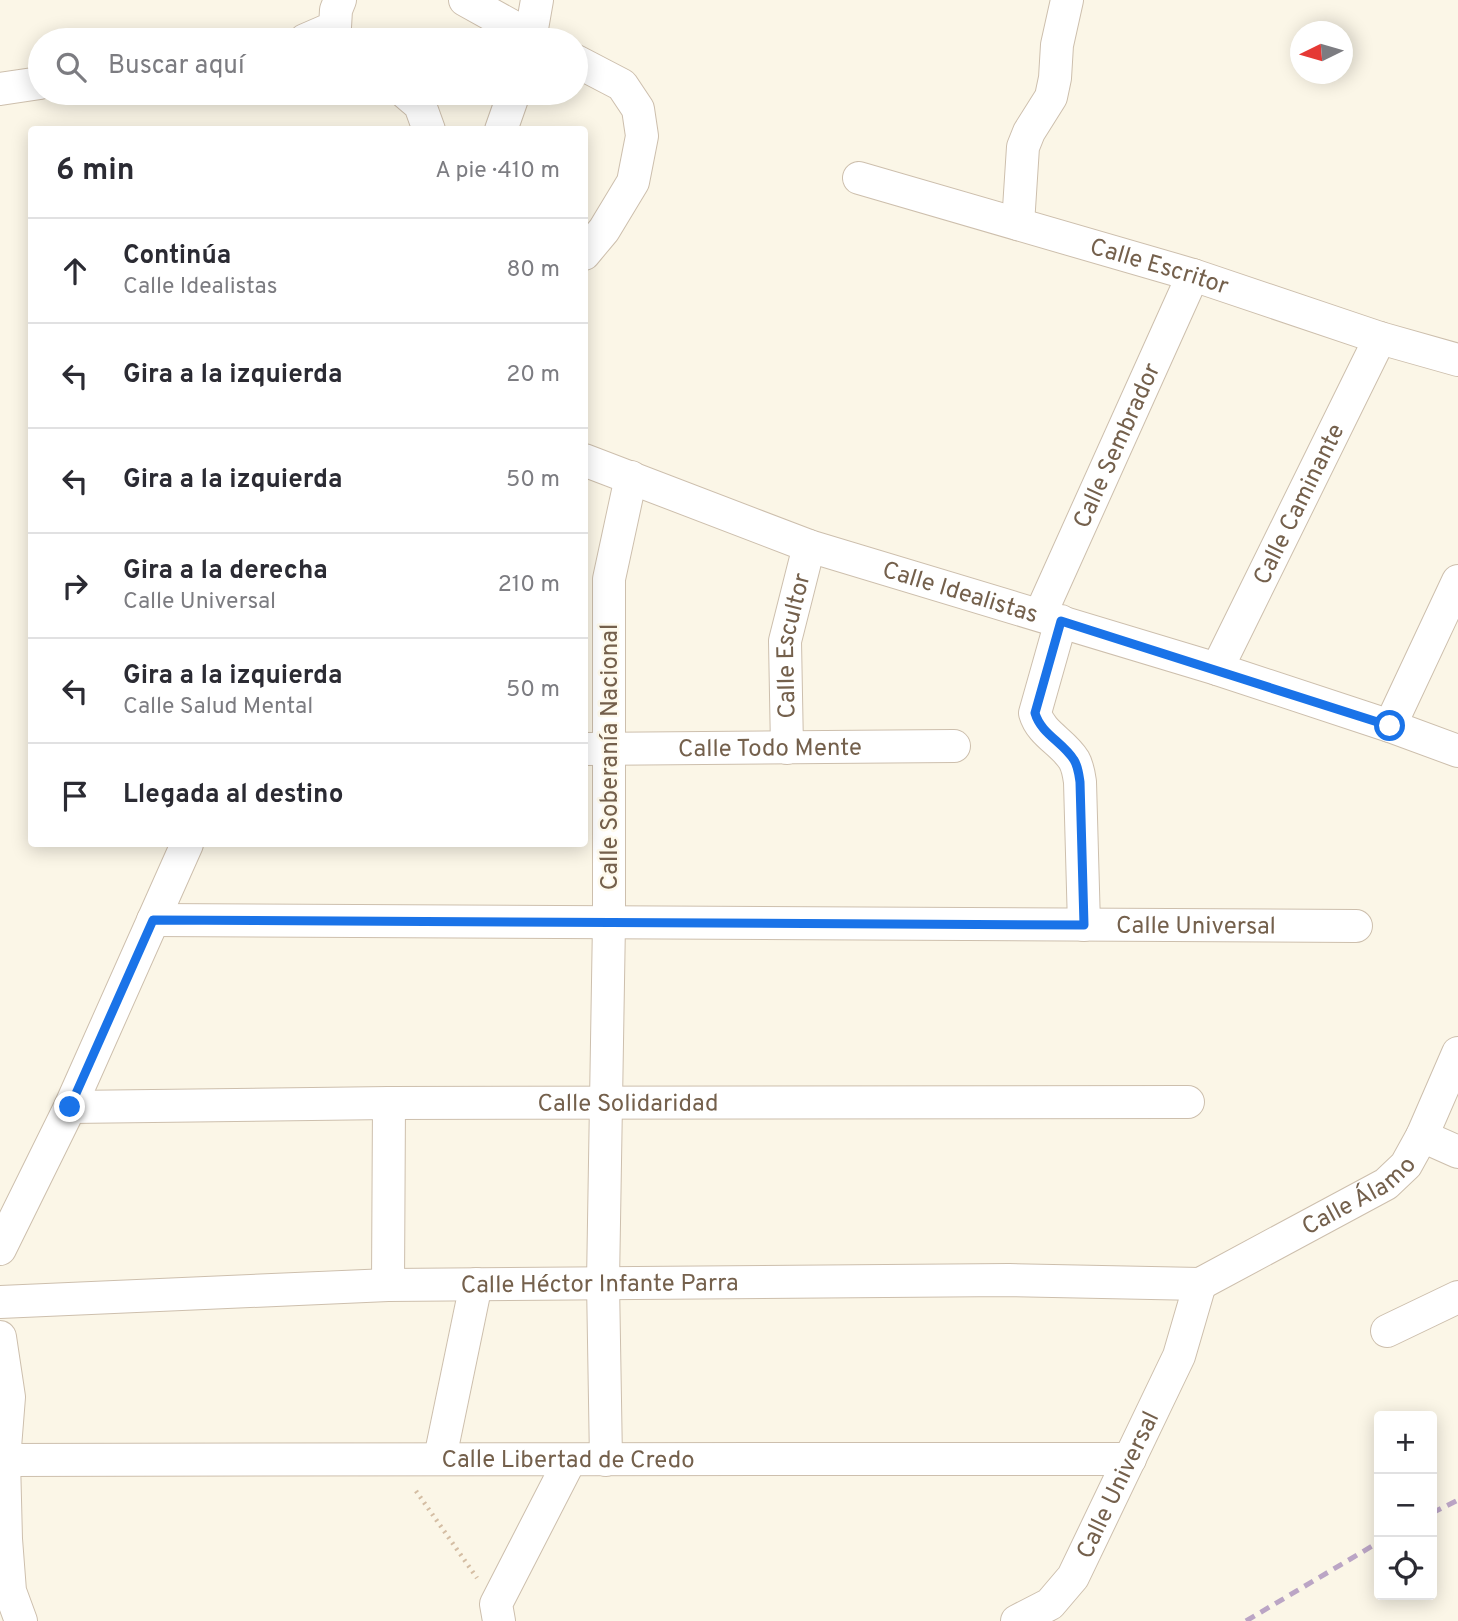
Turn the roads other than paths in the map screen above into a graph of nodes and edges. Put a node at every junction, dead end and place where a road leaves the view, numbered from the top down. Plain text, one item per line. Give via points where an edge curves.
1 (465, 0) edge
2 (537, 0) edge
3 (1067, 0) edge
4 (513, 28) edge
5 (533, 28) edge
6 (588, 67) edge
7 (28, 85) edge
8 (0, 89) edge
9 (420, 105) edge
10 (510, 105) edge
11 (428, 126) edge
12 (502, 126) edge
13 (859, 177) dead end
14 (1018, 224) junction
15 (588, 249) edge
16 (1193, 275) junction
17 (1380, 338) junction
18 (1458, 360) edge
19 (588, 461) edge
20 (631, 477) junction
21 (809, 546) junction
22 (597, 578) edge
23 (1458, 581) edge
24 (1050, 618) junction
25 (1217, 669) junction
26 (1390, 726) junction
27 (954, 746) dead end
28 (787, 748) junction
29 (596, 749) edge
30 (1458, 751) edge
31 (186, 847) edge
32 (153, 920) junction
33 (609, 922) junction
34 (1084, 925) junction
35 (1356, 926) dead end
36 (1458, 1053) edge
37 (1188, 1102) dead end
38 (389, 1103) junction
39 (607, 1104) junction
40 (70, 1107) junction
41 (1422, 1136) junction
42 (1458, 1152) edge
43 (0, 1249) edge
44 (603, 1282) junction
45 (476, 1284) junction
46 (1200, 1284) junction
47 (388, 1285) junction
48 (1458, 1297) edge
49 (0, 1302) edge
50 (1387, 1331) dead end
51 (0, 1337) edge
52 (440, 1458) junction
53 (1130, 1459) junction
54 (4, 1460) junction
55 (570, 1460) junction
56 (606, 1460) junction
57 (497, 1613) edge
58 (21, 1621) edge
59 (1017, 1621) edge

1 - 4 street
2 - 5 street
3 - 14 street via 1051,97 1023,147
6 - 15 street via 622,85 638,109 642,136 633,182
7 - 8 street
9 - 11 street
10 - 12 street
13 - 14 street, Calle Escritor
14 - 16 street, Calle Escritor
16 - 17 street, Calle Escritor
16 - 24 street, Calle Sembrador
17 - 18 street, Calle Escritor
17 - 25 street, Calle Caminante
19 - 20 street, Calle Idealistas
20 - 21 street, Calle Idealistas
20 - 22 street, Calle Soberanía Nacional
21 - 24 street, Calle Idealistas
21 - 28 street, Calle Escultor via 785,641
22 - 29 street, Calle Soberanía Nacional
23 - 26 street
24 - 25 street, Calle Idealistas
24 - 34 street, Calle Sembrador via 1035,713 1042,729 1076,762
25 - 26 street, Calle Idealistas
26 - 30 street, Calle Idealistas
27 - 28 street, Calle Todo Mente
28 - 29 street, Calle Todo Mente
29 - 33 street, Calle Soberanía Nacional
31 - 32 street
32 - 33 street, Calle Universal
32 - 40 street
33 - 34 street, Calle Universal
33 - 39 street, Calle Soberanía Nacional
34 - 35 street, Calle Universal
36 - 41 street, Calle Álamo
37 - 39 street, Calle Solidaridad
38 - 39 street, Calle Solidaridad
38 - 40 street, Calle Solidaridad
38 - 47 street
39 - 44 street, Calle Soberanía Nacional
40 - 43 street
41 - 42 street
41 - 46 street, Calle Álamo via 1406,1165 1386,1184
44 - 45 street, Calle Héctor Infante Parra
44 - 46 street, Calle Héctor Infante Parra
44 - 56 street, Calle Soberanía Nacional
45 - 47 street, Calle Héctor Infante Parra
45 - 52 street
46 - 53 street, Calle Universal via 1179,1356
47 - 49 street, Calle Héctor Infante Parra
48 - 50 street
51 - 54 street via 9,1397
52 - 54 street, Calle Libertad de Credo
52 - 55 street, Calle Libertad de Credo
53 - 56 street, Calle Libertad de Credo
53 - 59 street, Calle Universal via 1073,1577 1050,1604
54 - 58 street via 10,1591
55 - 56 street, Calle Libertad de Credo
55 - 57 street

